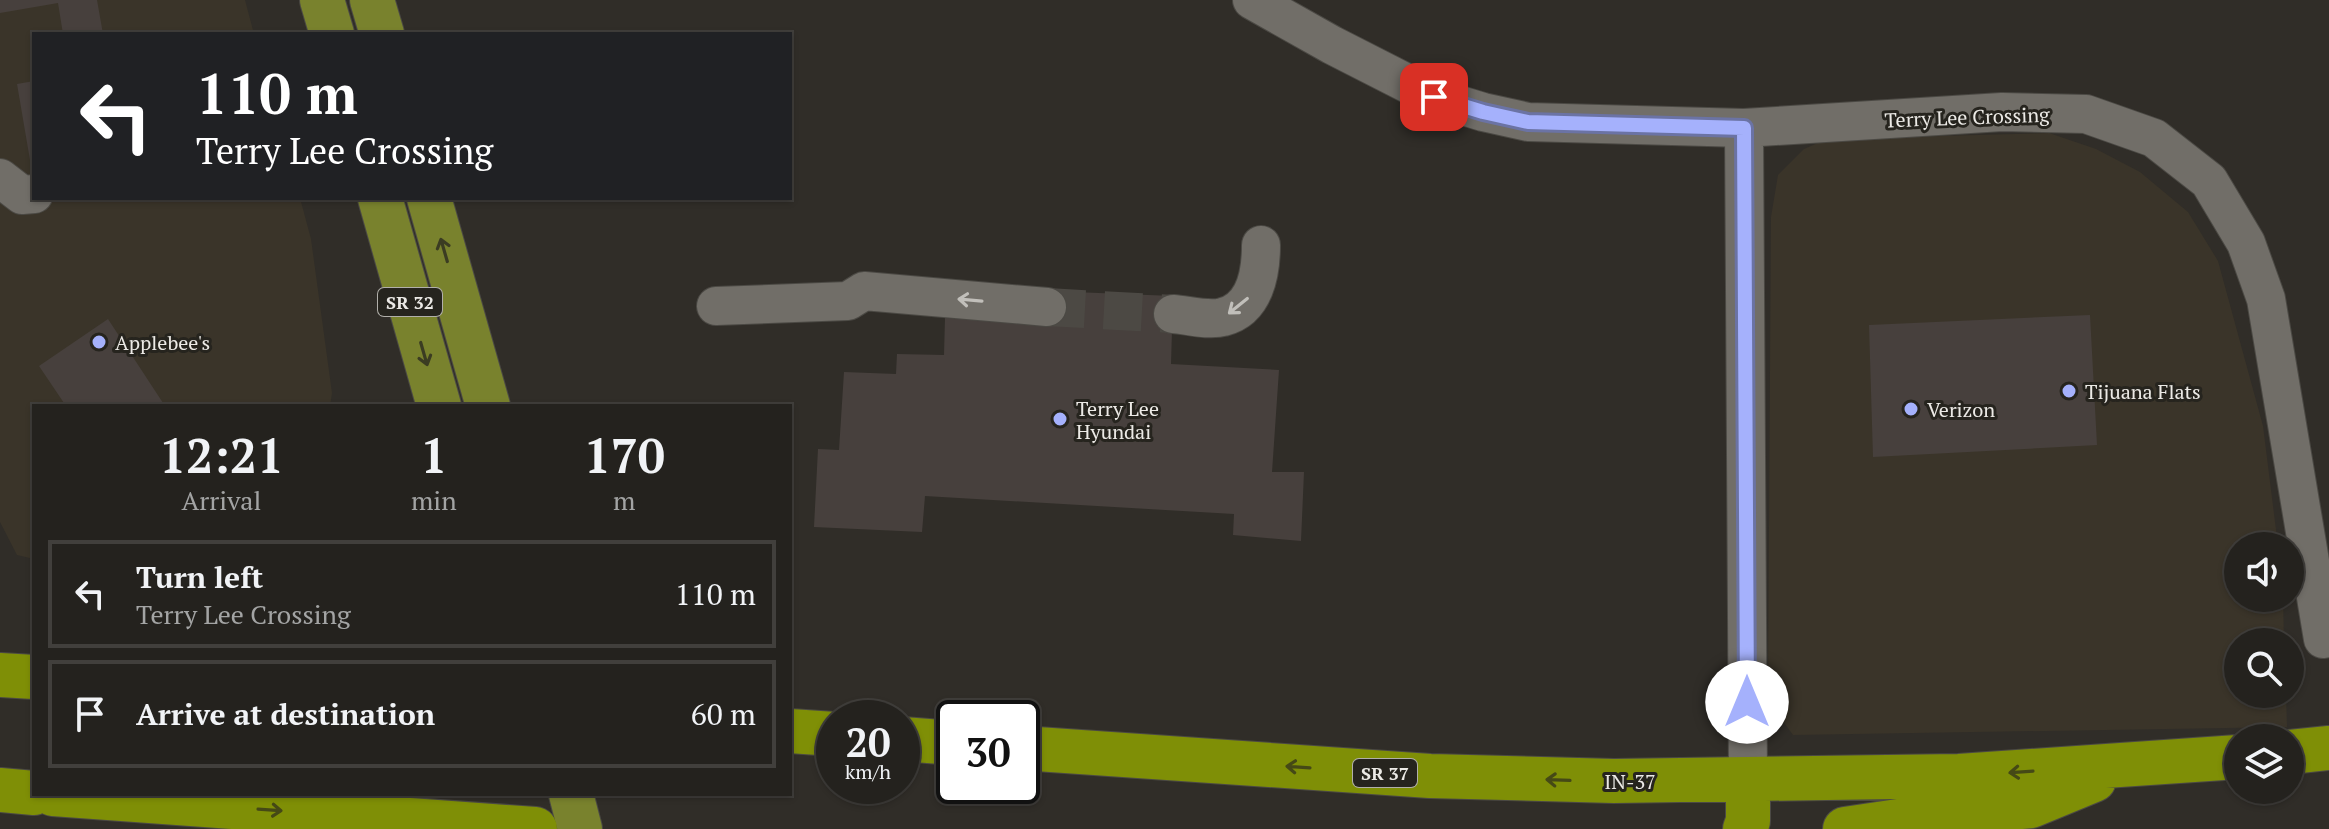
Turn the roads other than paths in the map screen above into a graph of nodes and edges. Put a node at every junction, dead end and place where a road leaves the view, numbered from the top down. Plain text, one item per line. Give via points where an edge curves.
1 (322, 0) edge
2 (372, 0) edge
3 (1252, 0) edge
4 (331, 32) edge
5 (381, 32) edge
6 (1744, 128) junction
7 (0, 178) edge
8 (32, 194) edge
9 (381, 200) edge
10 (430, 200) edge
11 (1261, 245) dead end
12 (716, 306) dead end
13 (1047, 307) tunnel mouth
14 (1173, 314) tunnel mouth
15 (438, 404) edge
16 (487, 404) edge
17 (2329, 638) edge
18 (0, 675) edge
19 (32, 677) edge
20 (792, 731) edge
21 (816, 733) edge
22 (2329, 748) edge
23 (1040, 749) edge
24 (2304, 751) edge
25 (2224, 758) edge
26 (2134, 765) junction
27 (1748, 780) junction
28 (0, 790) edge
29 (32, 793) edge
30 (81, 796) edge
31 (572, 796) edge
32 (535, 829) edge
33 (580, 829) edge
34 (1745, 829) edge
35 (1845, 829) edge

1 - 4 main road
2 - 5 main road
3 - 6 street, Terry Lee Crossing via 1434,97 1483,112 1528,122
6 - 17 street, Terry Lee Crossing via 2002,112 2086,114 2154,138 2209,181 2246,243 2266,299 2323,639
6 - 27 street
7 - 8 street via 22,195
9 -> 15 main road, SR 32
16 -> 10 main road, SR 32
11 -> 14 street via 1255,289 1240,308 1223,317
13 -> 12 street via 864,291 848,301
18 - 19 highway
20 - 21 highway
22 - 24 highway
27 -> 23 highway, IN-37 / SR 37 via 1430,776
25 - 26 highway, IN-37 / SR 37
26 -> 27 highway, IN-37 / SR 37 via 1959,776
26 - 35 highway via 2031,806
27 - 34 highway
28 - 29 highway
30 -> 32 highway
31 - 33 main road

